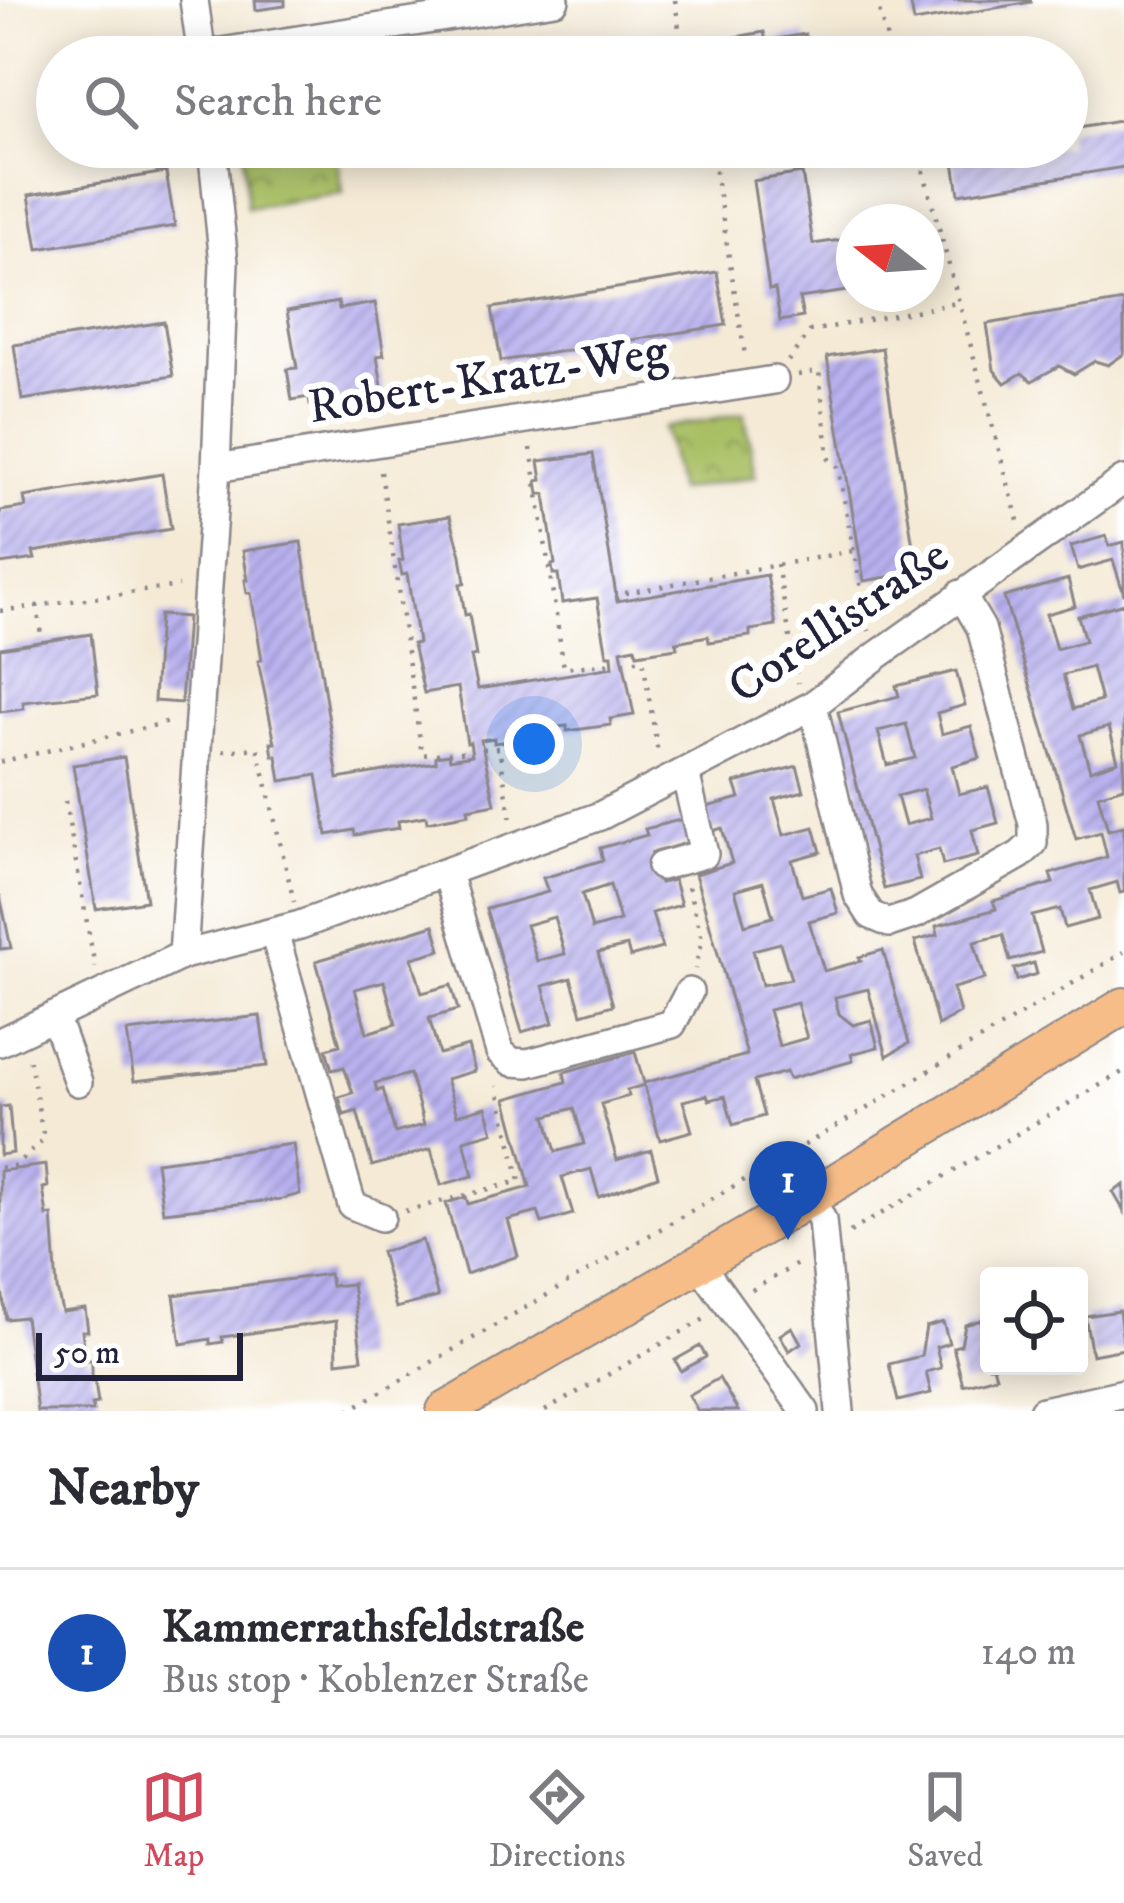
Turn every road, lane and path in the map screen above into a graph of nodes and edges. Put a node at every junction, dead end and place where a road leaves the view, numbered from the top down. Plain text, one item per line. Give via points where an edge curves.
1 (194, 0) edge
2 (555, 0) edge
3 (675, 0) edge
4 (876, 0) edge
5 (199, 36) edge
6 (328, 36) edge
7 (680, 36) edge
8 (886, 36) edge
9 (214, 168) edge
10 (715, 168) edge
11 (923, 168) edge
12 (960, 303) junction
13 (761, 382) junction
14 (526, 419) junction
15 (376, 442) junction
16 (216, 468) junction
17 (1124, 480) edge
18 (1026, 548) junction
19 (853, 551) junction
20 (777, 564) junction
21 (208, 582) junction
22 (625, 592) dead end
23 (962, 594) junction
24 (37, 605) junction
25 (0, 611) edge
26 (40, 635) dead end
27 (874, 657) junction
28 (613, 662) dead end
29 (623, 662) dead end
30 (808, 708) junction
31 (199, 721) junction
32 (483, 749) dead end
33 (228, 751) dead end
34 (472, 751) dead end
35 (0, 762) edge
36 (674, 778) junction
37 (65, 801) dead end
38 (517, 849) junction
39 (671, 863) joint
40 (447, 873) junction
41 (287, 928) junction
42 (1124, 952) edge
43 (183, 955) junction
44 (689, 992) joint
45 (100, 994) junction
46 (1124, 1006) edge
47 (54, 1016) junction
48 (12, 1037) edge
49 (506, 1058) junction
50 (1124, 1071) edge
51 (78, 1082) dead end
52 (784, 1155) junction
53 (0, 1168) edge
54 (800, 1181) junction
55 (922, 1189) dead end
56 (719, 1195) junction
57 (727, 1205) dead end
58 (381, 1217) joint
59 (698, 1262) junction
60 (685, 1330) dead end
61 (1124, 1393) edge
62 (1081, 1406) edge
63 (348, 1411) edge
64 (445, 1411) edge
65 (545, 1411) edge
66 (805, 1411) edge
67 (840, 1411) edge
68 (1043, 1411) edge

1 - 5 street
2 - 6 street
3 - 7 path
4 - 8 path
9 - 16 street via 224,263
10 - 13 path
11 - 12 path
12 - 13 path via 810,331
12 - 18 path
13 - 14 street, Robert-Kratz-Weg
13 - 19 path via 819,371
14 - 15 street, Robert-Kratz-Weg
14 - 28 path via 564,668
15 - 16 street, Robert-Kratz-Weg
15 - 34 path via 422,755
16 - 21 street
17 - 18 street, Corellistraße
18 - 23 street, Corellistraße
19 - 20 path
19 - 27 path
20 - 22 path
20 - 30 path
21 - 24 path
21 - 31 street
23 - 27 street, Corellistraße
23 - 30 street via 981,628 1033,824 1033,843 1020,855 916,914 889,922 871,915 858,895
24 - 25 path
24 - 26 path
27 - 30 street, Corellistraße
29 - 36 path via 643,659
30 - 36 street, Corellistraße
31 - 35 path
31 - 43 street
32 - 38 path via 499,748
33 - 41 path via 258,748
36 - 38 street, Corellistraße
36 - 39 street via 704,854
37 - 45 path
38 - 40 street, Corellistraße
39 - 44 path via 702,939
40 - 41 street, Corellistraße
40 - 49 street
41 - 43 street, Corellistraße
41 - 58 street via 352,1205
42 - 52 path
43 - 45 street, Corellistraße
44 - 49 street via 673,1024 528,1064
45 - 47 street, Corellistraße
46 - 54 main road
47 - 48 street, Corellistraße
47 - 51 street
48 - 53 path via 44,1140
49 - 58 path via 496,1081 520,1181
50 - 55 path
52 - 54 path
52 - 56 path
54 - 59 main road
54 - 67 street via 822,1220
56 - 57 path
56 - 63 path
59 - 64 main road
59 - 66 street
60 - 65 path
61 - 62 street
62 - 68 street

